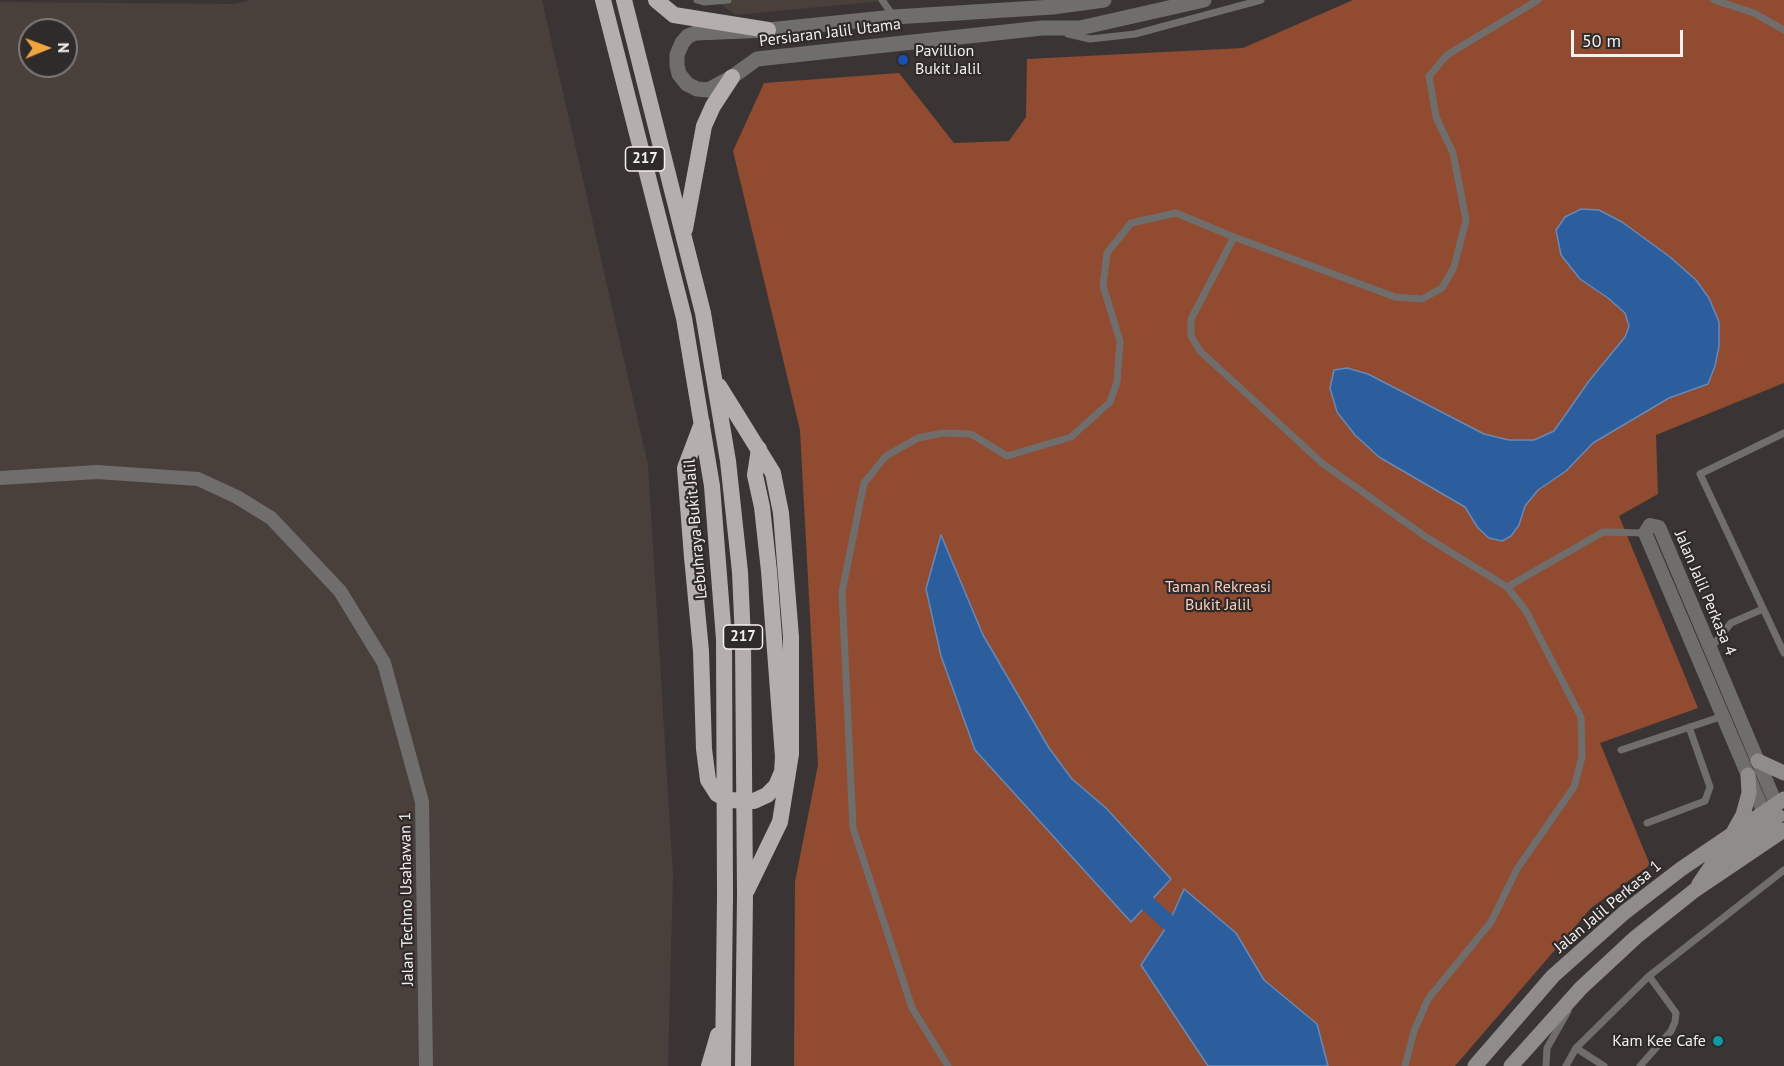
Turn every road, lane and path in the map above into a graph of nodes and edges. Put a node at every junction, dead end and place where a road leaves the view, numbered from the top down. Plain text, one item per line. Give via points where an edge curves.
1 (603, 0) edge
2 (624, 0) edge
3 (656, 0) edge
4 (698, 0) edge
5 (728, 0) edge
6 (882, 0) edge
7 (1104, 0) edge
8 (1204, 0) edge
9 (1262, 0) edge
10 (1538, 0) edge
11 (1714, 0) edge
12 (1077, 2) edge
13 (1052, 3) edge
14 (1034, 4) edge
15 (894, 16) junction
16 (1042, 28) junction
17 (768, 30) junction
18 (1784, 30) edge
19 (732, 77) junction
20 (684, 234) junction
21 (1234, 237) junction
22 (716, 382) junction
23 (703, 420) junction
24 (1784, 433) edge
25 (759, 450) junction
26 (0, 478) edge
27 (1645, 533) junction
28 (1507, 587) junction
29 (1763, 609) junction
30 (1710, 648) junction
31 (1784, 653) edge
32 (1723, 716) junction
33 (1689, 727) junction
34 (1621, 750) dead end
35 (1758, 761) junction
36 (1784, 773) edge
37 (1748, 776) junction
38 (1778, 813) edge
39 (1647, 823) dead end
40 (1733, 834) junction
41 (1784, 870) edge
42 (745, 894) junction
43 (1650, 976) junction
44 (1581, 988) junction
45 (724, 1013) junction
46 (1576, 1048) junction
47 (1486, 1059) edge
48 (1517, 1063) edge
49 (426, 1066) edge
50 (709, 1066) edge
51 (723, 1066) edge
52 (742, 1066) edge
53 (948, 1066) edge
54 (1405, 1066) edge
55 (1476, 1066) edge
56 (1546, 1066) edge
57 (1566, 1066) edge
58 (1604, 1066) edge
59 (1640, 1066) edge

1 - 23 highway, Lebuhraya Bukit Jalil / 217 via 674,274
2 - 20 highway, 217
3 - 17 highway via 674,15
4 - 5 lane
6 - 15 lane
7 - 12 street, Persiaran Jalil Utama
8 - 16 street, Persiaran Jalil Utama via 1090,27
9 - 16 lane via 1135,34 1090,39
10 - 21 lane via 1447,55 1429,76 1436,117 1453,153 1466,220 1454,267 1443,288 1422,299 1395,297
11 - 18 lane via 1754,13
12 - 13 street, Persiaran Jalil Utama
13 - 14 street, Persiaran Jalil Utama
14 - 15 street, Persiaran Jalil Utama
15 - 17 street, Persiaran Jalil Utama
16 - 19 street, Persiaran Jalil Utama via 771,56 757,59
17 - 19 street, Persiaran Jalil Utama via 696,33 682,43 677,65 687,84 708,90
19 - 20 highway via 705,126
20 - 22 highway, 217
21 - 28 lane via 1191,319 1191,336 1200,351 1322,463 1426,537
21 - 53 lane via 1176,213 1131,224 1107,253 1102,286 1120,341 1117,382 1110,402 1071,437 1007,456 971,434 944,433 918,438 886,456 864,483 842,592 853,828 912,1008
22 - 25 highway
22 - 42 highway, 217 via 740,572
23 - 25 highway, bridge via 685,468 701,651 704,749 708,780 717,794 727,800 754,801 767,795 782,772 769,571 755,475
23 - 45 highway, Lebuhraya Bukit Jalil / 217 via 724,639
24 - 29 lane via 1700,474
25 - 42 highway via 773,472 781,513 791,637 791,754 780,822
26 - 49 street, Jalan Techno Usahawan 1 via 97,472 198,479 271,518 340,591 384,663 422,802
27 - 28 lane via 1603,532
27 - 30 street, Jalan Jalil Perkasa 4 via 1650,525 1659,527
27 - 32 street, Jalan Jalil Perkasa 4
28 - 54 lane via 1526,611 1581,717 1582,757 1574,788 1517,869 1491,922 1428,999
29 - 30 lane via 1731,623
29 - 31 lane
30 - 35 street, Jalan Jalil Perkasa 4
32 - 33 lane
32 - 37 street, Jalan Jalil Perkasa 4
33 - 34 lane
33 - 39 lane via 1710,787 1706,801
35 - 36 main road
35 - 38 street, Jalan Jalil Perkasa 4
37 - 38 street, Jalan Jalil Perkasa 4
37 - 40 main road via 1749,794
38 - 40 main road, Jalan Jalil Perkasa 1
38 - 44 main road via 1712,865 1695,890
40 - 47 main road, Jalan Jalil Perkasa 1 via 1625,912 1553,976
41 - 43 lane
42 - 52 highway, 217
43 - 46 lane
43 - 59 lane via 1676,1012 1675,1022
44 - 48 main road
44 - 56 lane via 1547,1048
45 - 50 highway
45 - 51 highway, Lebuhraya Bukit Jalil / 217
46 - 57 lane
46 - 58 lane
47 - 55 main road, Jalan Jalil Perkasa 1

